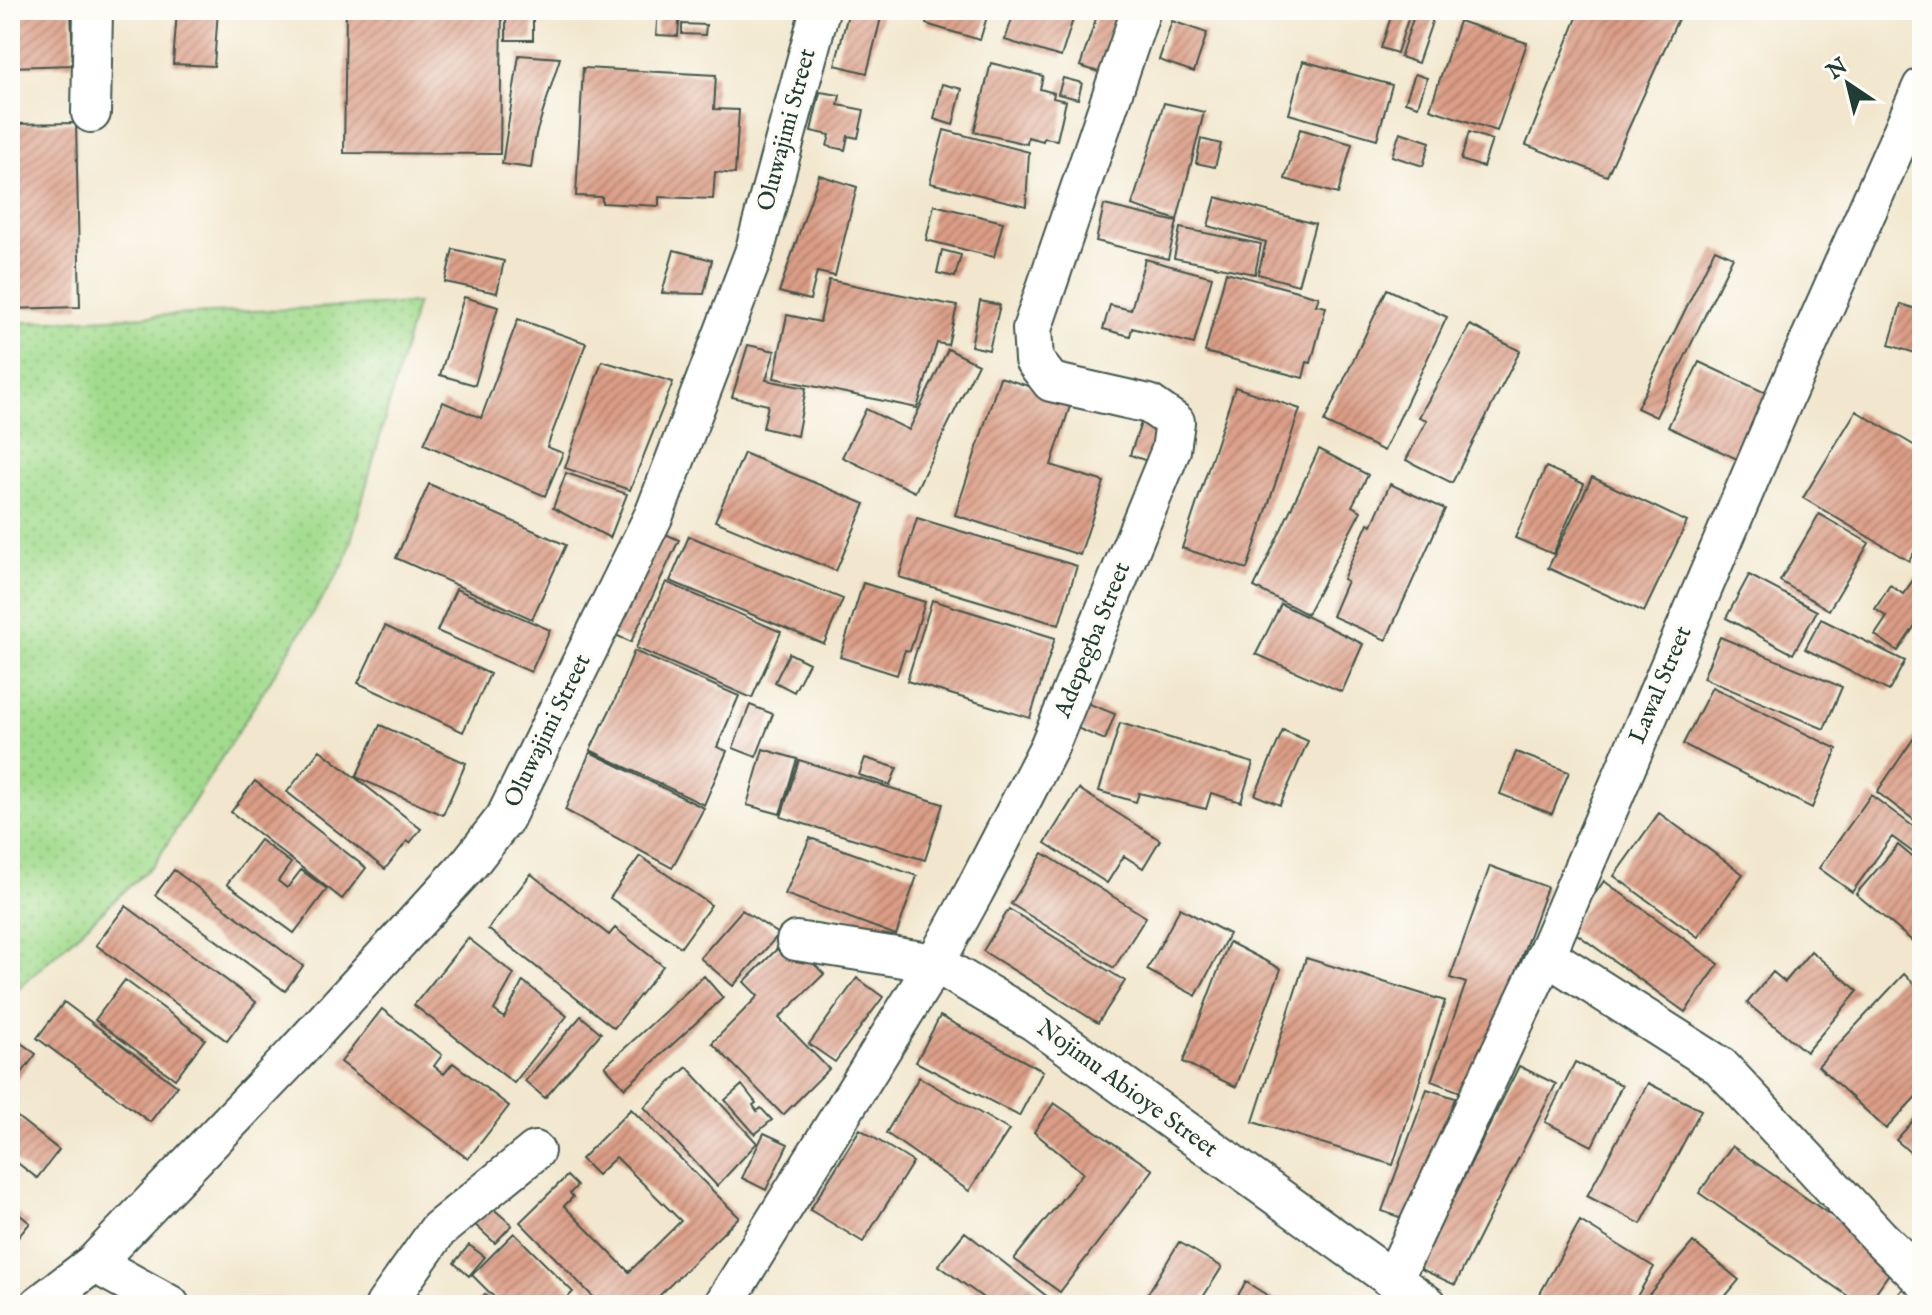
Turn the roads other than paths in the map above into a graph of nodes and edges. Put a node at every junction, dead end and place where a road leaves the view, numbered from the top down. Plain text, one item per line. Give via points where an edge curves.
1 (93, 10) edge
2 (820, 10) edge
3 (1141, 10) edge
4 (1922, 87) edge
5 (91, 113) dead end
6 (796, 941) dead end
7 (1546, 955) junction
8 (935, 963) junction
9 (535, 1151) dead end
10 (94, 1263) junction
11 (1922, 1279) edge
12 (1393, 1280) junction
13 (39, 1305) edge
14 (170, 1305) edge
15 (385, 1305) edge
16 (723, 1305) edge
17 (1428, 1305) edge

1 - 5 street
2 - 10 street, Oluwajimi Street via 754,253 654,515 505,818 293,1056
3 - 8 street, Adepegba Street via 1032,329 1034,360 1051,382 1149,404 1175,422 1171,450 1049,747
4 - 7 street, Lawal Street
6 - 8 street, Nojimu Abioye Street
7 - 11 street via 1720,1066
7 - 12 street, Lawal Street
8 - 12 street, Nojimu Abioye Street via 1035,1022
8 - 16 street, Adepegba Street
9 - 15 street via 438,1230
10 - 13 street, Oluwajimi Street
10 - 14 street
12 - 17 street, Nojimu Abioye Street

